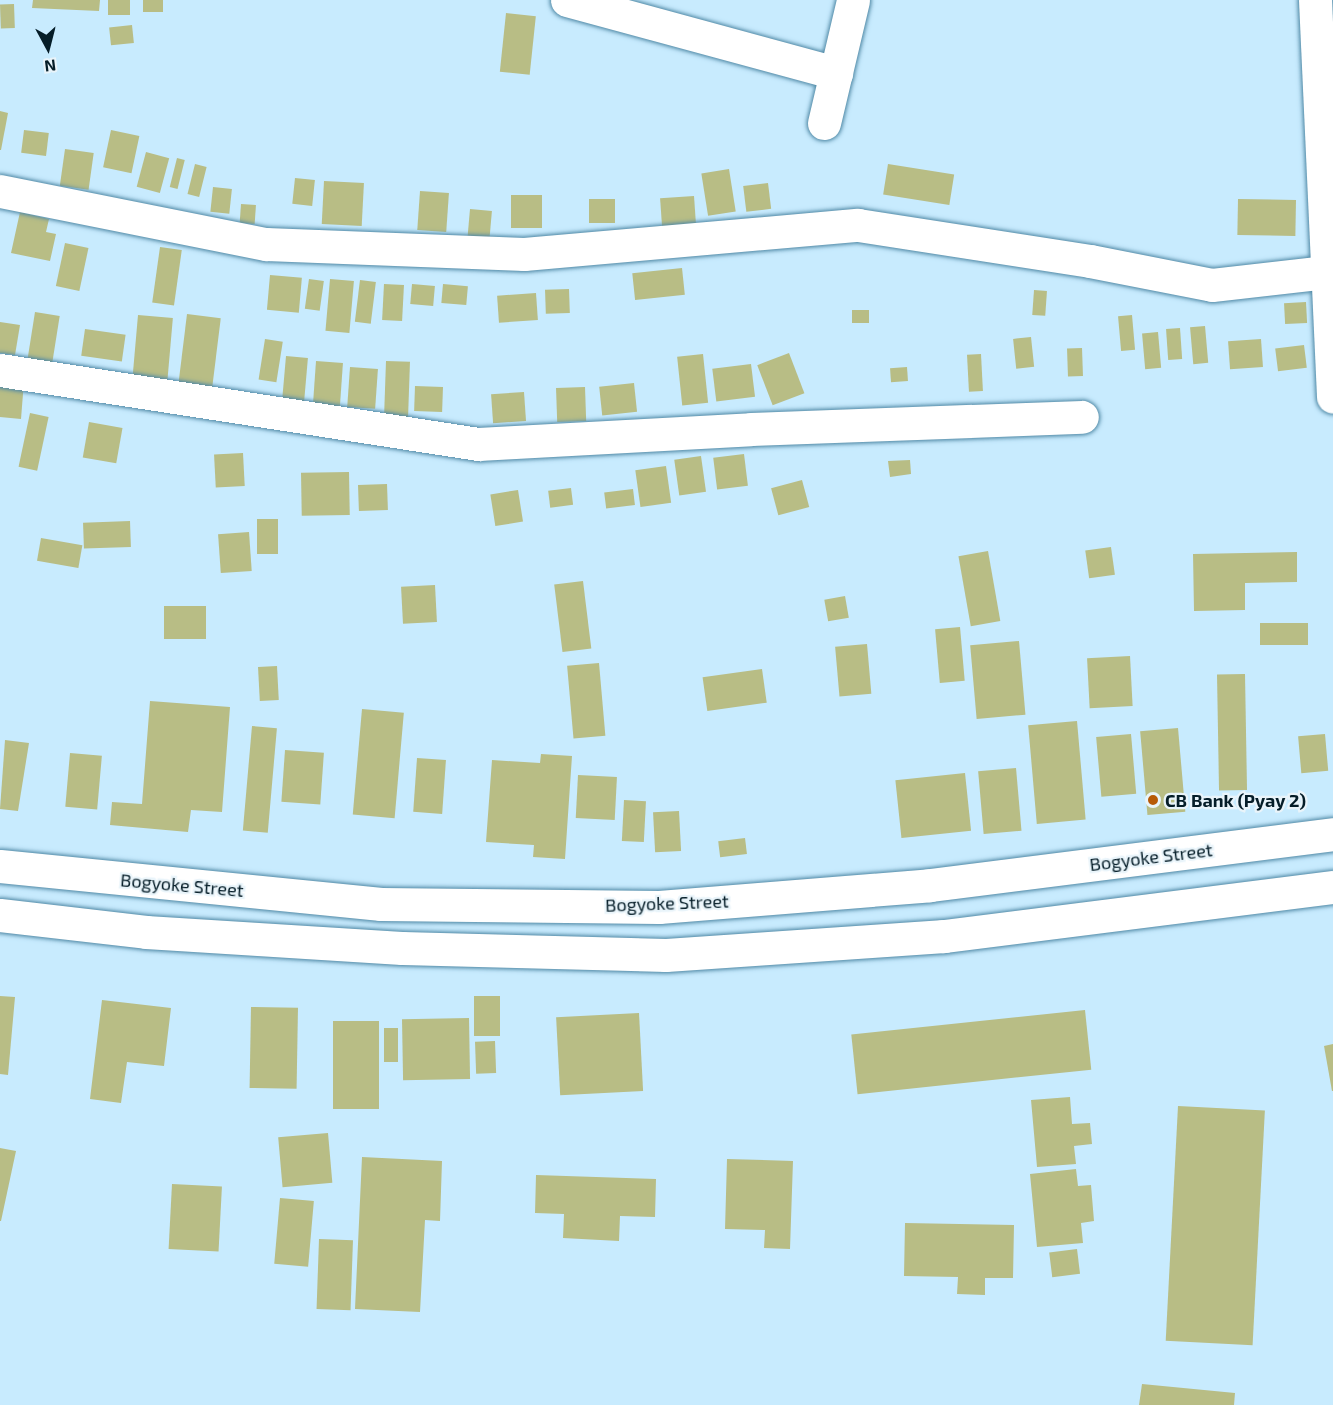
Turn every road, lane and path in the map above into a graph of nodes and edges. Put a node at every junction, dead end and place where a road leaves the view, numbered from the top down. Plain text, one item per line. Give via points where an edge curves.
1 (567, 0) edge
2 (853, 0) edge
3 (1315, 0) edge
4 (836, 73) junction
5 (824, 123) dead end
6 (1327, 180) edge
7 (0, 191) edge
8 (1326, 272) junction
9 (0, 370) edge
10 (1333, 397) edge
11 (1082, 417) dead end
12 (1333, 834) edge
13 (0, 866) edge
14 (1333, 887) edge
15 (0, 915) edge

1 - 4 street
2 - 4 street
3 - 6 street
4 - 5 street
6 - 8 street
7 - 8 street via 266,244 524,254 858,225 1090,261 1212,285
8 - 10 street
9 - 11 street via 478,444
12 - 13 street, Bogyoke Street via 930,885 659,907 381,904
14 - 15 street via 944,936 666,955 378,947 146,932

